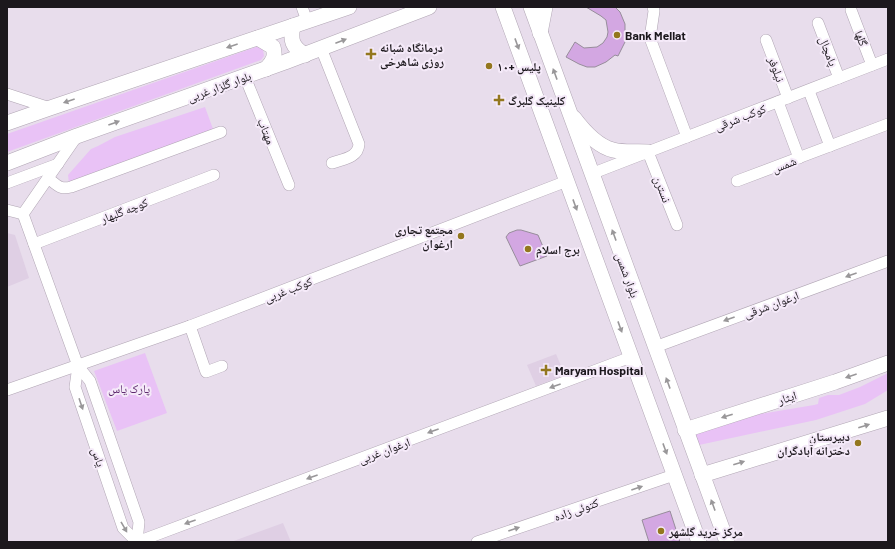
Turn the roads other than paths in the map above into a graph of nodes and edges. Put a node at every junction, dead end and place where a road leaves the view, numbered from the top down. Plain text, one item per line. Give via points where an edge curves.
1 (302, 7) edge
2 (349, 7) edge
3 (429, 7) edge
4 (503, 7) edge
5 (530, 7) edge
6 (545, 7) edge
7 (653, 7) edge
8 (851, 10) dead end
9 (300, 23) junction
10 (818, 23) dead end
11 (540, 33) junction
12 (258, 38) junction
13 (766, 40) dead end
14 (321, 48) junction
15 (305, 55) junction
16 (888, 59) edge
17 (872, 65) junction
18 (266, 69) junction
19 (245, 77) junction
20 (839, 78) junction
21 (809, 91) junction
22 (7, 94) edge
23 (783, 100) junction
24 (50, 108) junction
25 (569, 112) junction
26 (7, 123) edge
27 (888, 124) edge
28 (221, 132) dead end
29 (77, 136) junction
30 (687, 137) junction
31 (830, 146) junction
32 (648, 152) junction
33 (799, 158) junction
34 (7, 163) edge
35 (332, 163) dead end
36 (58, 164) junction
37 (592, 174) junction
38 (214, 175) dead end
39 (48, 178) junction
40 (567, 181) junction
41 (737, 181) dead end
42 (7, 183) edge
43 (289, 185) dead end
44 (7, 210) edge
45 (23, 214) junction
46 (677, 225) dead end
47 (34, 244) junction
48 (888, 261) edge
49 (190, 326) junction
50 (655, 347) junction
51 (631, 358) junction
52 (888, 363) edge
53 (78, 366) junction
54 (222, 366) dead end
55 (7, 390) edge
56 (888, 418) edge
57 (685, 430) junction
58 (674, 475) junction
59 (702, 475) junction
60 (137, 542) edge
61 (477, 542) edge
62 (699, 542) edge
63 (727, 542) edge

1 - 9 street
2 - 9 main road
14 -> 3 main road, بلوار گلزار غربی
4 -> 40 main road
5 - 11 main road, بلوار شمس
6 - 11 main road
7 - 30 street via 650,38
8 - 17 street, گلها
9 - 12 main road
9 - 15 main road via 292,33 293,42 297,50
10 - 20 street, پامچال
25 -> 11 main road, بلوار شمس
12 - 18 main road via 269,43 275,53 274,60
12 -> 24 main road
13 - 23 street, نیلوفر
14 - 15 main road, بلوار گلزار غربی
14 - 35 street via 359,144 356,154
15 - 18 main road, بلوار گلزار غربی
16 - 17 street, کوکب شرقی
17 - 20 street, کوکب شرقی
18 - 19 main road, بلوار گلزار غربی
29 -> 19 main road, بلوار گلزار غربی
19 - 43 street, مهتاب
20 - 21 street, کوکب شرقی
21 - 23 street, کوکب شرقی
21 - 31 street
22 - 24 street
23 - 30 street, کوکب شرقی
23 - 33 street, نیلوفر
24 - 26 main road
25 - 32 main road via 594,140 607,148
25 - 37 main road, بلوار شمس
27 - 31 street, شمس
28 - 39 street via 65,189
29 - 34 main road, بلوار گلزار غربی
29 - 36 street
30 - 32 street, کوکب شرقی
31 - 33 street, شمس
32 - 37 street, کوکب شرقی
32 - 46 street, نسترن
33 - 41 street, شمس
36 - 39 street
36 - 42 street
50 -> 37 main road, بلوار شمس
38 - 47 street, کوچه گلبهار
39 - 45 street
40 - 49 street, کوکب غربی
40 -> 51 main road
44 - 45 street
45 - 47 street, یاس
47 - 53 street, یاس
48 -> 50 street, ارغوان شرقی
49 - 53 street, کوکب غربی
49 - 54 street via 206,372
57 -> 50 main road, بلوار شمس
51 -> 58 main road
51 -> 60 street, ارغوان غربی
52 -> 57 main road, ایثار
53 - 55 street, کوکب غربی
53 - 60 street, یاس via 90,381 139,522
53 -> 60 street, یاس via 75,387 80,402 123,528
59 -> 56 main road
57 - 59 main road, بلوار شمس
61 -> 58 street, کتوئی زاده
58 - 62 main road
63 -> 59 main road, بلوار شمس

